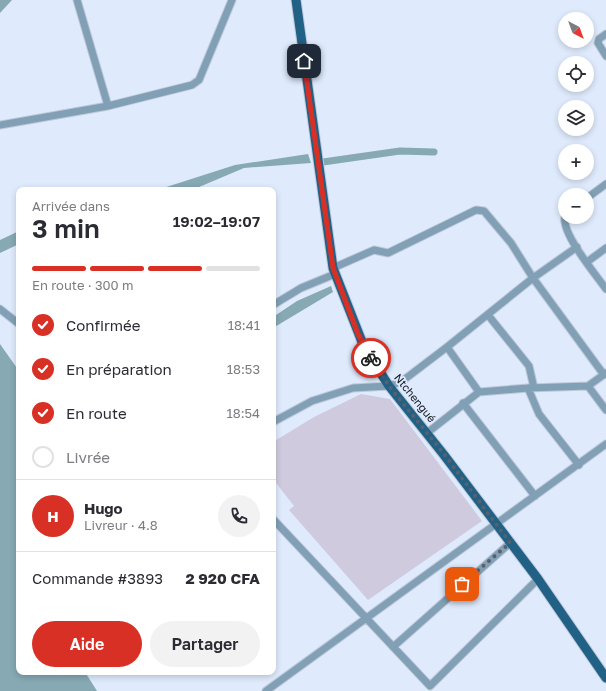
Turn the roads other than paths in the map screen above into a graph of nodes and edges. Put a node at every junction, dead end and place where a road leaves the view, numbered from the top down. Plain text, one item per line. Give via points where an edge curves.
1 (77, 0) edge
2 (232, 0) edge
3 (296, 0) edge
4 (606, 34) edge
5 (606, 56) edge
6 (108, 106) junction
7 (0, 125) edge
8 (606, 184) edge
9 (594, 193) edge
10 (565, 224) edge
11 (577, 247) junction
12 (606, 248) edge
13 (587, 262) junction
14 (334, 271) junction
15 (533, 278) junction
16 (606, 289) edge
17 (276, 303) edge
18 (0, 309) edge
19 (488, 315) junction
20 (16, 322) edge
21 (447, 348) junction
22 (605, 374) edge
23 (389, 386) junction
24 (588, 386) junction
25 (531, 388) junction
26 (480, 392) junction
27 (463, 403) junction
28 (606, 410) edge
29 (276, 420) edge
30 (427, 433) junction
31 (606, 444) edge
32 (579, 465) junction
33 (535, 496) junction
34 (276, 522) edge
35 (497, 524) junction
36 (510, 543) junction
37 (538, 579) junction
38 (366, 617) junction
39 (393, 647) junction
40 (605, 674) edge
41 (266, 691) edge

1 - 6 street
2 - 6 street via 199,80 192,85
3 - 14 main road, Ntchengué
4 - 5 street via 598,43
6 - 7 street
8 - 9 street
10 - 11 street
11 - 13 street
11 - 15 street
12 - 13 street
13 - 16 street
14 - 15 street via 374,250 388,253 476,210 481,210 512,244
14 - 17 street
14 - 23 main road, Ntchengué via 364,347
15 - 19 street
15 - 22 street
18 - 20 street
19 - 21 street
19 - 25 street via 529,366
21 - 23 street via 412,374
21 - 26 street
22 - 24 street
23 - 29 street via 353,388 312,401
23 - 30 main road, Ntchengué
24 - 25 street
24 - 28 street
25 - 26 street
25 - 32 street via 539,414
26 - 27 street
27 - 30 street
27 - 33 street
30 - 35 main road, Ntchengué
31 - 32 street
32 - 33 street
33 - 35 street
34 - 38 street
35 - 36 main road, Ntchengué
35 - 38 street
36 - 37 main road, Ntchengué
36 - 39 street
37 - 39 street via 430,686
37 - 40 main road, Ntchengué
38 - 39 street
38 - 41 street

